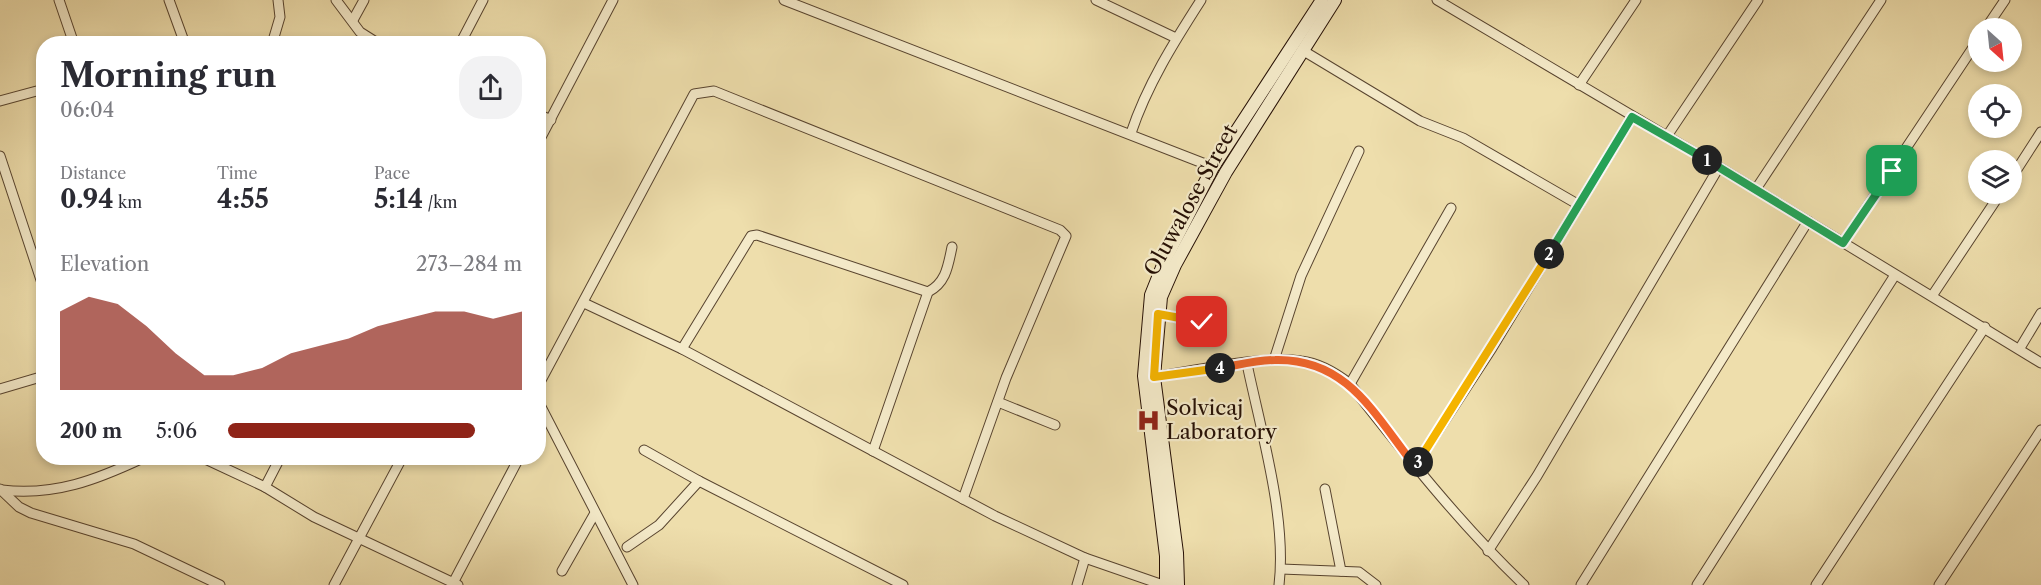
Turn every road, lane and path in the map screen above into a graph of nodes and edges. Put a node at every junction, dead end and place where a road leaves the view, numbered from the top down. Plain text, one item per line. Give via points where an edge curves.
1 (59, 0) edge
2 (170, 0) edge
3 (278, 0) edge
4 (336, 0) edge
5 (364, 0) edge
6 (483, 0) edge
7 (613, 0) edge
8 (784, 0) edge
9 (1096, 0) edge
10 (1201, 0) edge
11 (1322, 0) edge
12 (1335, 0) edge
13 (1437, 0) edge
14 (1636, 0) edge
15 (1758, 0) edge
16 (1881, 0) edge
17 (2005, 0) edge
18 (1993, 18) edge
19 (352, 20) junction
20 (1315, 21) junction
21 (71, 36) edge
22 (183, 36) edge
23 (274, 36) edge
24 (366, 36) edge
25 (464, 36) edge
26 (1176, 38) junction
27 (1302, 50) junction
28 (1968, 55) edge
29 (1579, 85) junction
30 (36, 91) edge
31 (0, 101) edge
32 (1632, 117) junction
33 (546, 118) edge
34 (551, 120) junction
35 (546, 129) edge
36 (1131, 132) junction
37 (2041, 132) edge
38 (1667, 136) junction
39 (1359, 151) dead end
40 (0, 156) edge
41 (2022, 161) edge
42 (1213, 167) junction
43 (1719, 167) junction
44 (1756, 189) junction
45 (1993, 204) edge
46 (1579, 205) junction
47 (1451, 208) dead end
48 (1808, 221) junction
49 (1843, 243) junction
50 (952, 248) dead end
51 (36, 266) edge
52 (1895, 275) junction
53 (928, 292) junction
54 (1932, 296) junction
55 (584, 303) junction
56 (2041, 313) edge
57 (1158, 314) junction
58 (1202, 322) dead end
59 (1985, 327) junction
60 (2020, 348) junction
61 (682, 350) junction
62 (1274, 360) junction
63 (2041, 363) edge
64 (1247, 364) junction
65 (546, 372) edge
66 (1154, 377) junction
67 (36, 378) edge
68 (1350, 384) junction
69 (0, 389) edge
70 (998, 402) junction
71 (546, 417) edge
72 (1055, 425) dead end
73 (2041, 430) edge
74 (644, 450) dead end
75 (873, 451) junction
76 (127, 465) edge
77 (218, 465) edge
78 (277, 465) edge
79 (398, 465) edge
80 (515, 465) edge
81 (1415, 466) junction
82 (699, 481) junction
83 (266, 487) junction
84 (1, 489) edge
85 (1325, 489) dead end
86 (963, 499) junction
87 (595, 513) junction
88 (358, 538) junction
89 (627, 547) dead end
90 (1488, 551) junction
91 (1085, 558) junction
92 (1281, 569) junction
93 (562, 571) dead end
94 (1341, 571) junction
95 (451, 583) edge
96 (220, 585) edge
97 (334, 585) edge
98 (633, 585) edge
99 (903, 585) edge
100 (1077, 585) edge
101 (1165, 585) edge
102 (1178, 585) edge
103 (1279, 585) edge
104 (1376, 585) edge
105 (1524, 585) edge
106 (1581, 585) edge
107 (1696, 585) edge
108 (1816, 585) edge
109 (1939, 585) edge

1 - 21 street
2 - 22 street
3 - 23 street via 280,16
4 - 19 street
5 - 19 street
6 - 25 street
7 - 34 street
8 - 36 street
9 - 26 street
10 - 26 street
11 - 20 street, Oluwalose Street
12 - 20 street, Oluwalose Street
13 - 29 street
14 - 29 street
15 - 38 street
16 - 44 street
17 - 18 street
19 - 24 street
20 - 27 street, Oluwalose Street
20 - 42 street, Oluwalose Street
26 - 36 street
27 - 46 street via 1420,121 1463,138
27 - 57 street, Oluwalose Street via 1226,172 1175,264
28 - 49 street
29 - 32 street
30 - 31 street
32 - 38 street
32 - 46 street
33 - 34 street
34 - 35 street
36 - 42 street
37 - 41 street
38 - 43 street
39 - 62 street via 1301,276
40 - 51 street
42 - 101 street, Oluwalose Street via 1165,260 1148,312 1144,376 1166,556
43 - 44 street
43 - 90 street
44 - 48 street
45 - 54 street
46 - 81 street
47 - 68 street
48 - 49 street
48 - 106 street
49 - 52 street
50 - 53 street via 946,272 938,286
52 - 54 street
52 - 107 street
53 - 61 street via 758,235 751,236
53 - 75 street
54 - 59 street
55 - 61 street
55 - 65 street
55 - 70 street via 694,94 714,91 1066,236
56 - 60 street
57 - 58 street
57 - 66 street, Oluwalose Street
59 - 60 street
59 - 108 street
60 - 63 street
61 - 75 street
62 - 64 street
62 - 68 street via 1315,365
64 - 66 street
64 - 92 street via 1268,459
66 - 102 street, Oluwalose Street via 1178,553
67 - 69 street
68 - 81 street
70 - 72 street
70 - 86 street
71 - 87 street
73 - 109 street
74 - 82 street
75 - 86 street
76 - 84 street via 59,489 33,493
77 - 83 street
78 - 83 street
79 - 88 street
80 - 95 street
81 - 90 street
82 - 89 street via 659,525
82 - 99 street
83 - 88 street
84 - 96 street via 31,513 134,544
85 - 94 street
86 - 91 street
87 - 93 street
87 - 98 street
88 - 95 street
88 - 97 street
90 - 105 street
91 - 100 street
91 - 101 street
92 - 94 street
92 - 103 street
94 - 104 street via 1359,572

